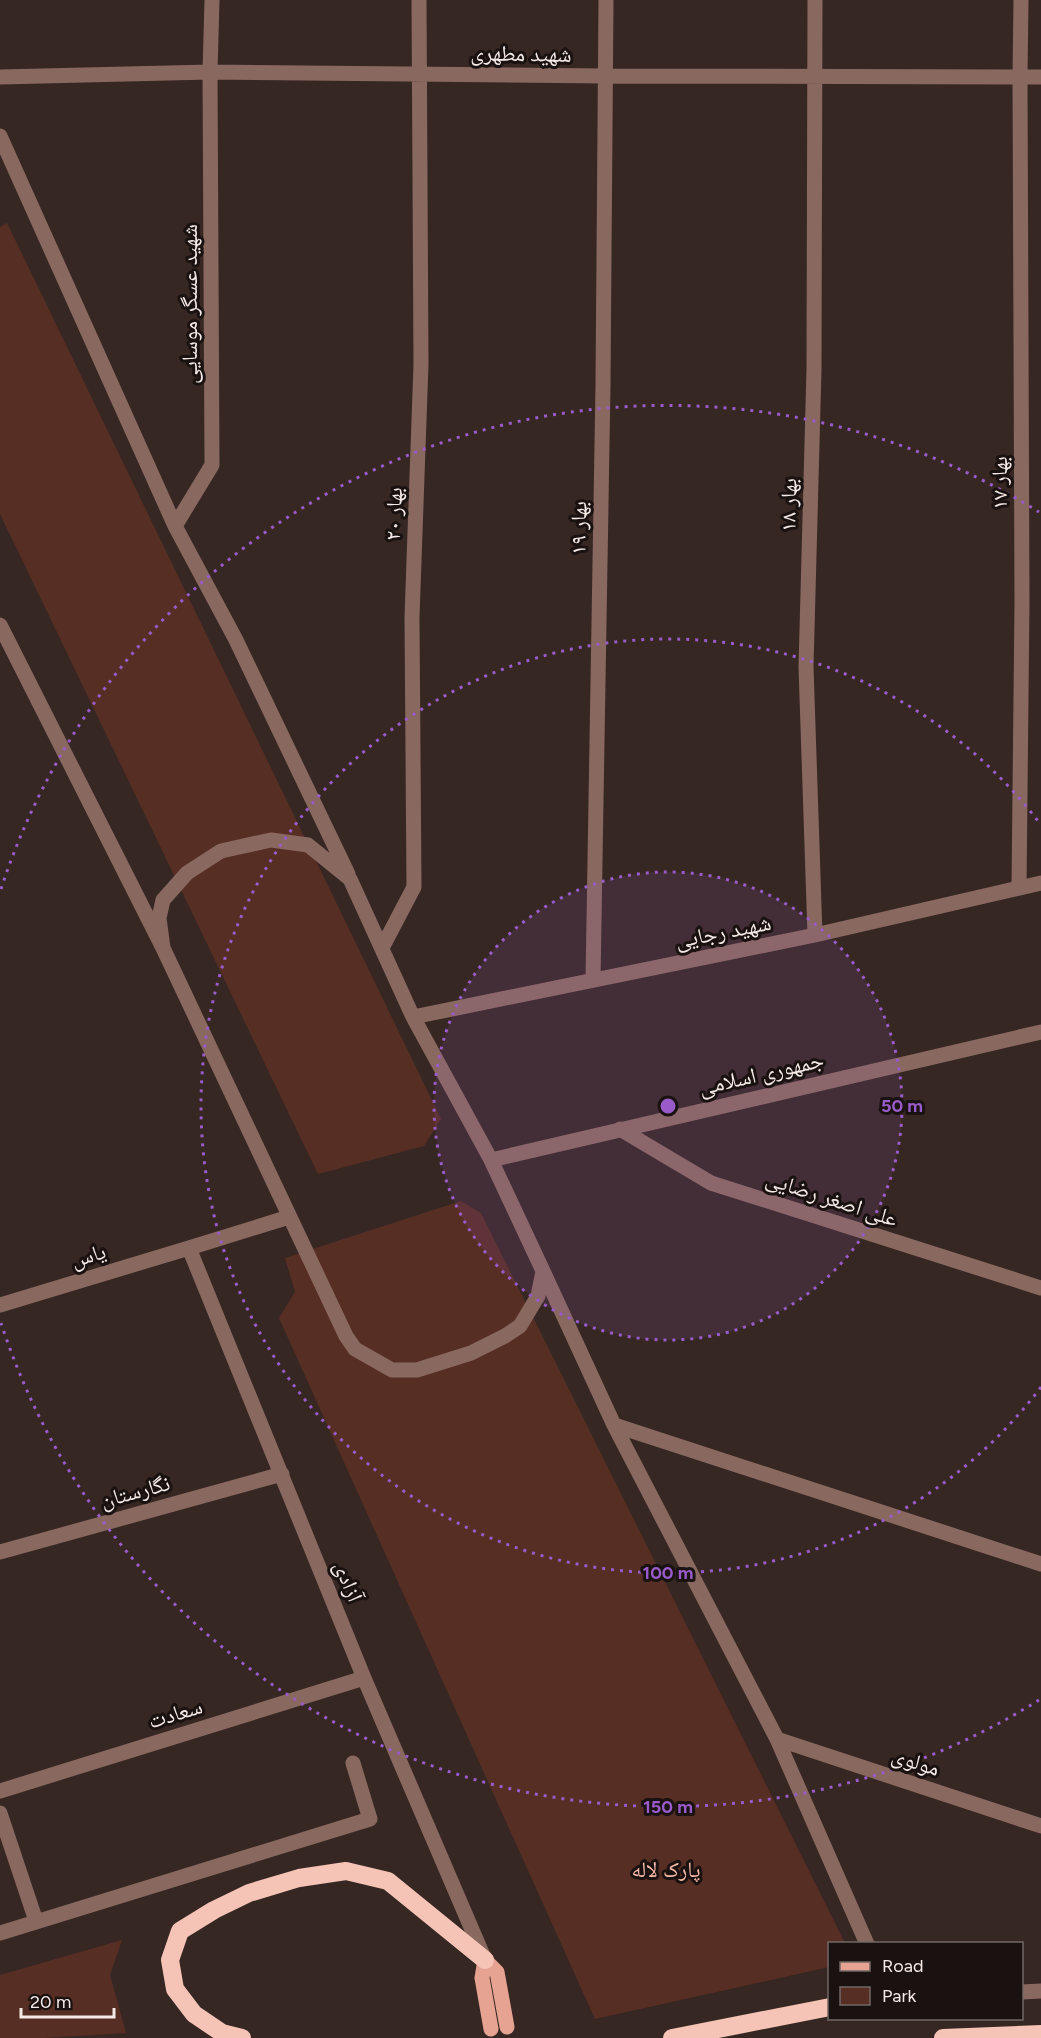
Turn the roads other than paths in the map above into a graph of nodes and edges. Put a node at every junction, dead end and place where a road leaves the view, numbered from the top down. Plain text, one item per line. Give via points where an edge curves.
1 (212, 0) edge
2 (419, 0) edge
3 (606, 0) edge
4 (815, 0) edge
5 (1021, 0) edge
6 (210, 72) junction
7 (419, 75) junction
8 (606, 76) junction
9 (814, 76) junction
10 (0, 77) edge
11 (1020, 77) junction
12 (1041, 77) edge
13 (0, 136) edge
14 (175, 525) junction
15 (0, 626) edge
16 (350, 879) junction
17 (1041, 884) edge
18 (1019, 888) junction
19 (815, 935) junction
20 (163, 948) junction
21 (382, 948) junction
22 (593, 980) junction
23 (413, 1017) junction
24 (1041, 1032) edge
25 (620, 1129) junction
26 (491, 1160) junction
27 (289, 1217) junction
28 (189, 1248) junction
29 (543, 1271) junction
30 (1041, 1288) edge
31 (0, 1305) edge
32 (614, 1425) junction
33 (282, 1474) junction
34 (0, 1552) edge
35 (1041, 1564) edge
36 (364, 1678) junction
37 (777, 1739) junction
38 (353, 1763) dead end
39 (0, 1791) edge
40 (0, 1813) edge
41 (1041, 1826) edge
42 (36, 1921) junction
43 (0, 1933) edge
44 (866, 1942) edge
45 (485, 1960) junction
46 (1041, 1991) edge
47 (1023, 1992) edge
48 (828, 2007) edge
49 (499, 2028) dead end
50 (1041, 2034) edge
51 (242, 2038) edge
52 (672, 2038) edge
53 (943, 2038) edge

1 - 6 street, شهید عسگر موسایی
2 - 7 street, بهار ۲۰
3 - 8 street, بهار ۱۹
4 - 9 street, بهار ۱۸
5 - 11 street, بهار ۱۷
6 - 7 street, شهید مطهری
6 - 10 street, شهید مطهری
6 - 14 street, شهید عسگر موسایی via 212,465
7 - 8 street, شهید مطهری
7 - 21 street, بهار ۲۰ via 421,364 412,617 414,887
8 - 9 street, شهید مطهری
8 - 22 street, بهار ۱۹
9 - 11 street, شهید مطهری
9 - 19 street, بهار ۱۸ via 814,369 806,667
11 - 12 street, شهید مطهری
11 - 18 street, بهار ۱۷
13 - 14 street
14 - 16 street via 236,640
15 - 20 street
16 - 20 street via 308,845 271,840 221,850 187,873 163,900 159,918
16 - 21 street
17 - 18 street, شهید رجایی
18 - 19 street, شهید رجایی
19 - 22 street, شهید رجایی
20 - 27 street
21 - 23 street
22 - 23 street, شهید رجایی
23 - 26 street
24 - 25 street, جمهوری اسلامی
25 - 26 street, جمهوری اسلامی
25 - 30 street, علی اصغر رضایی via 711,1183
26 - 29 street
27 - 28 street
27 - 29 street via 346,1336 355,1349 393,1370 417,1370 471,1353 505,1336 520,1326 538,1296
28 - 31 street, یاس
28 - 33 street, آزادی
29 - 32 street
32 - 35 street
32 - 37 street
33 - 34 street, نگارستان
33 - 36 street, آزادی
36 - 39 street, سعادت
36 - 45 street, آزادی
37 - 41 street, مولوی
37 - 44 street
38 - 42 street via 370,1819
40 - 42 street
42 - 43 street
45 - 49 main road via 497,1972
45 - 51 highway via 388,1881 346,1871 299,1878 249,1893 180,1931 170,1960 175,1989 194,2014 222,2033
46 - 47 street
48 - 52 highway
50 - 53 highway

